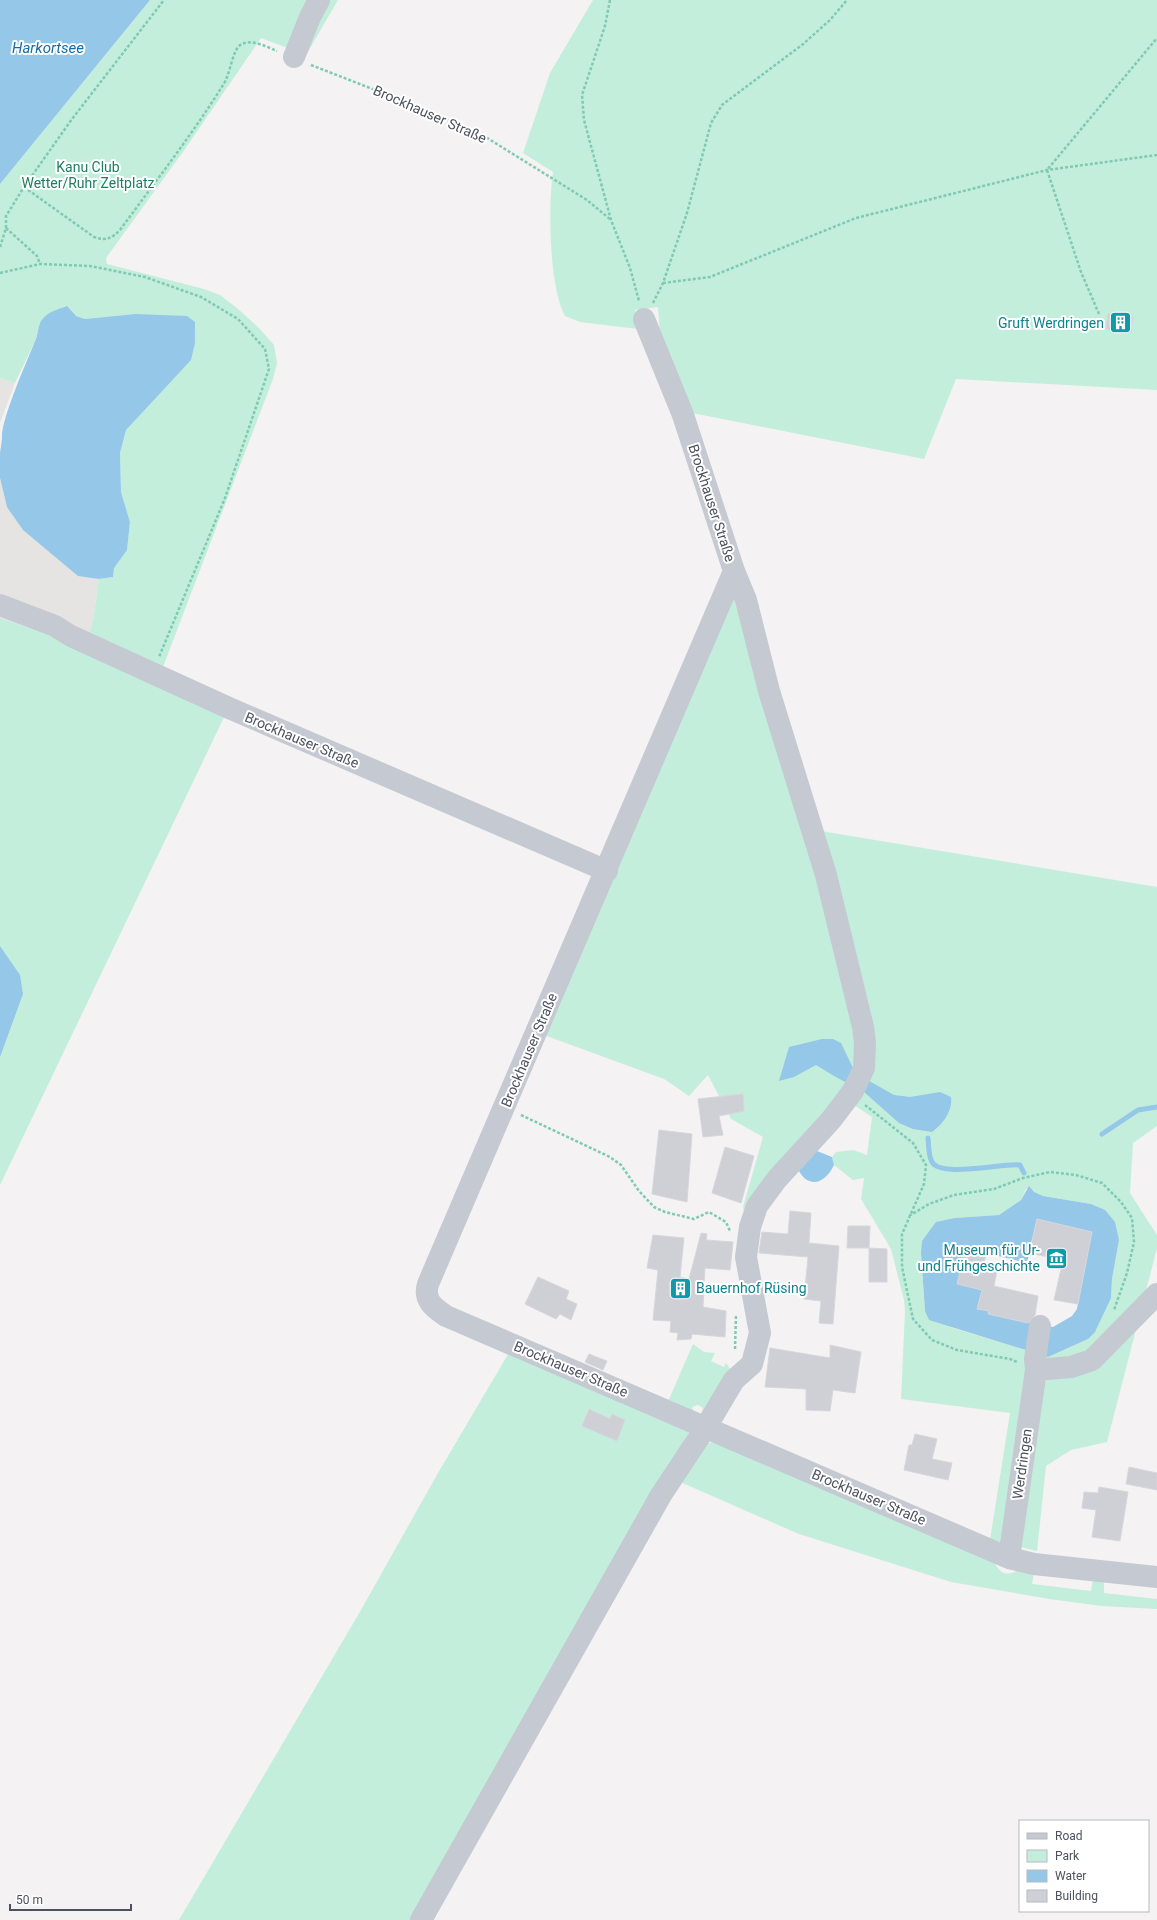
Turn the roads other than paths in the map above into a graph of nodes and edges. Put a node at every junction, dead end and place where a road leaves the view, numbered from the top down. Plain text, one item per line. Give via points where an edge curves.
1 (319, 0) edge
2 (294, 57) road end
3 (644, 319) road end
4 (734, 571) junction
5 (0, 604) edge
6 (607, 871) junction
7 (1157, 1294) edge
8 (1040, 1326) dead end
9 (1035, 1368) junction
10 (706, 1427) junction
11 (1009, 1558) junction
12 (1157, 1577) edge
13 (421, 1920) edge

1 - 2 street
3 - 4 street, Brockhauser Straße via 684,415
4 - 6 street, Brockhauser Straße
4 - 10 street via 746,600 774,706 826,875 865,1043 864,1068 853,1091 757,1206 750,1227 746,1257 760,1333 752,1364 734,1380
5 - 6 street, Brockhauser Straße via 55,626 152,674
6 - 10 street, Brockhauser Straße via 428,1284 427,1298 434,1309 446,1316
7 - 9 street via 1092,1360 1071,1367
8 - 9 street, Werdringen
9 - 11 street, Werdringen
10 - 11 street, Brockhauser Straße
10 - 13 street via 661,1495
11 - 12 street, Brockhauser Straße via 1034,1564

